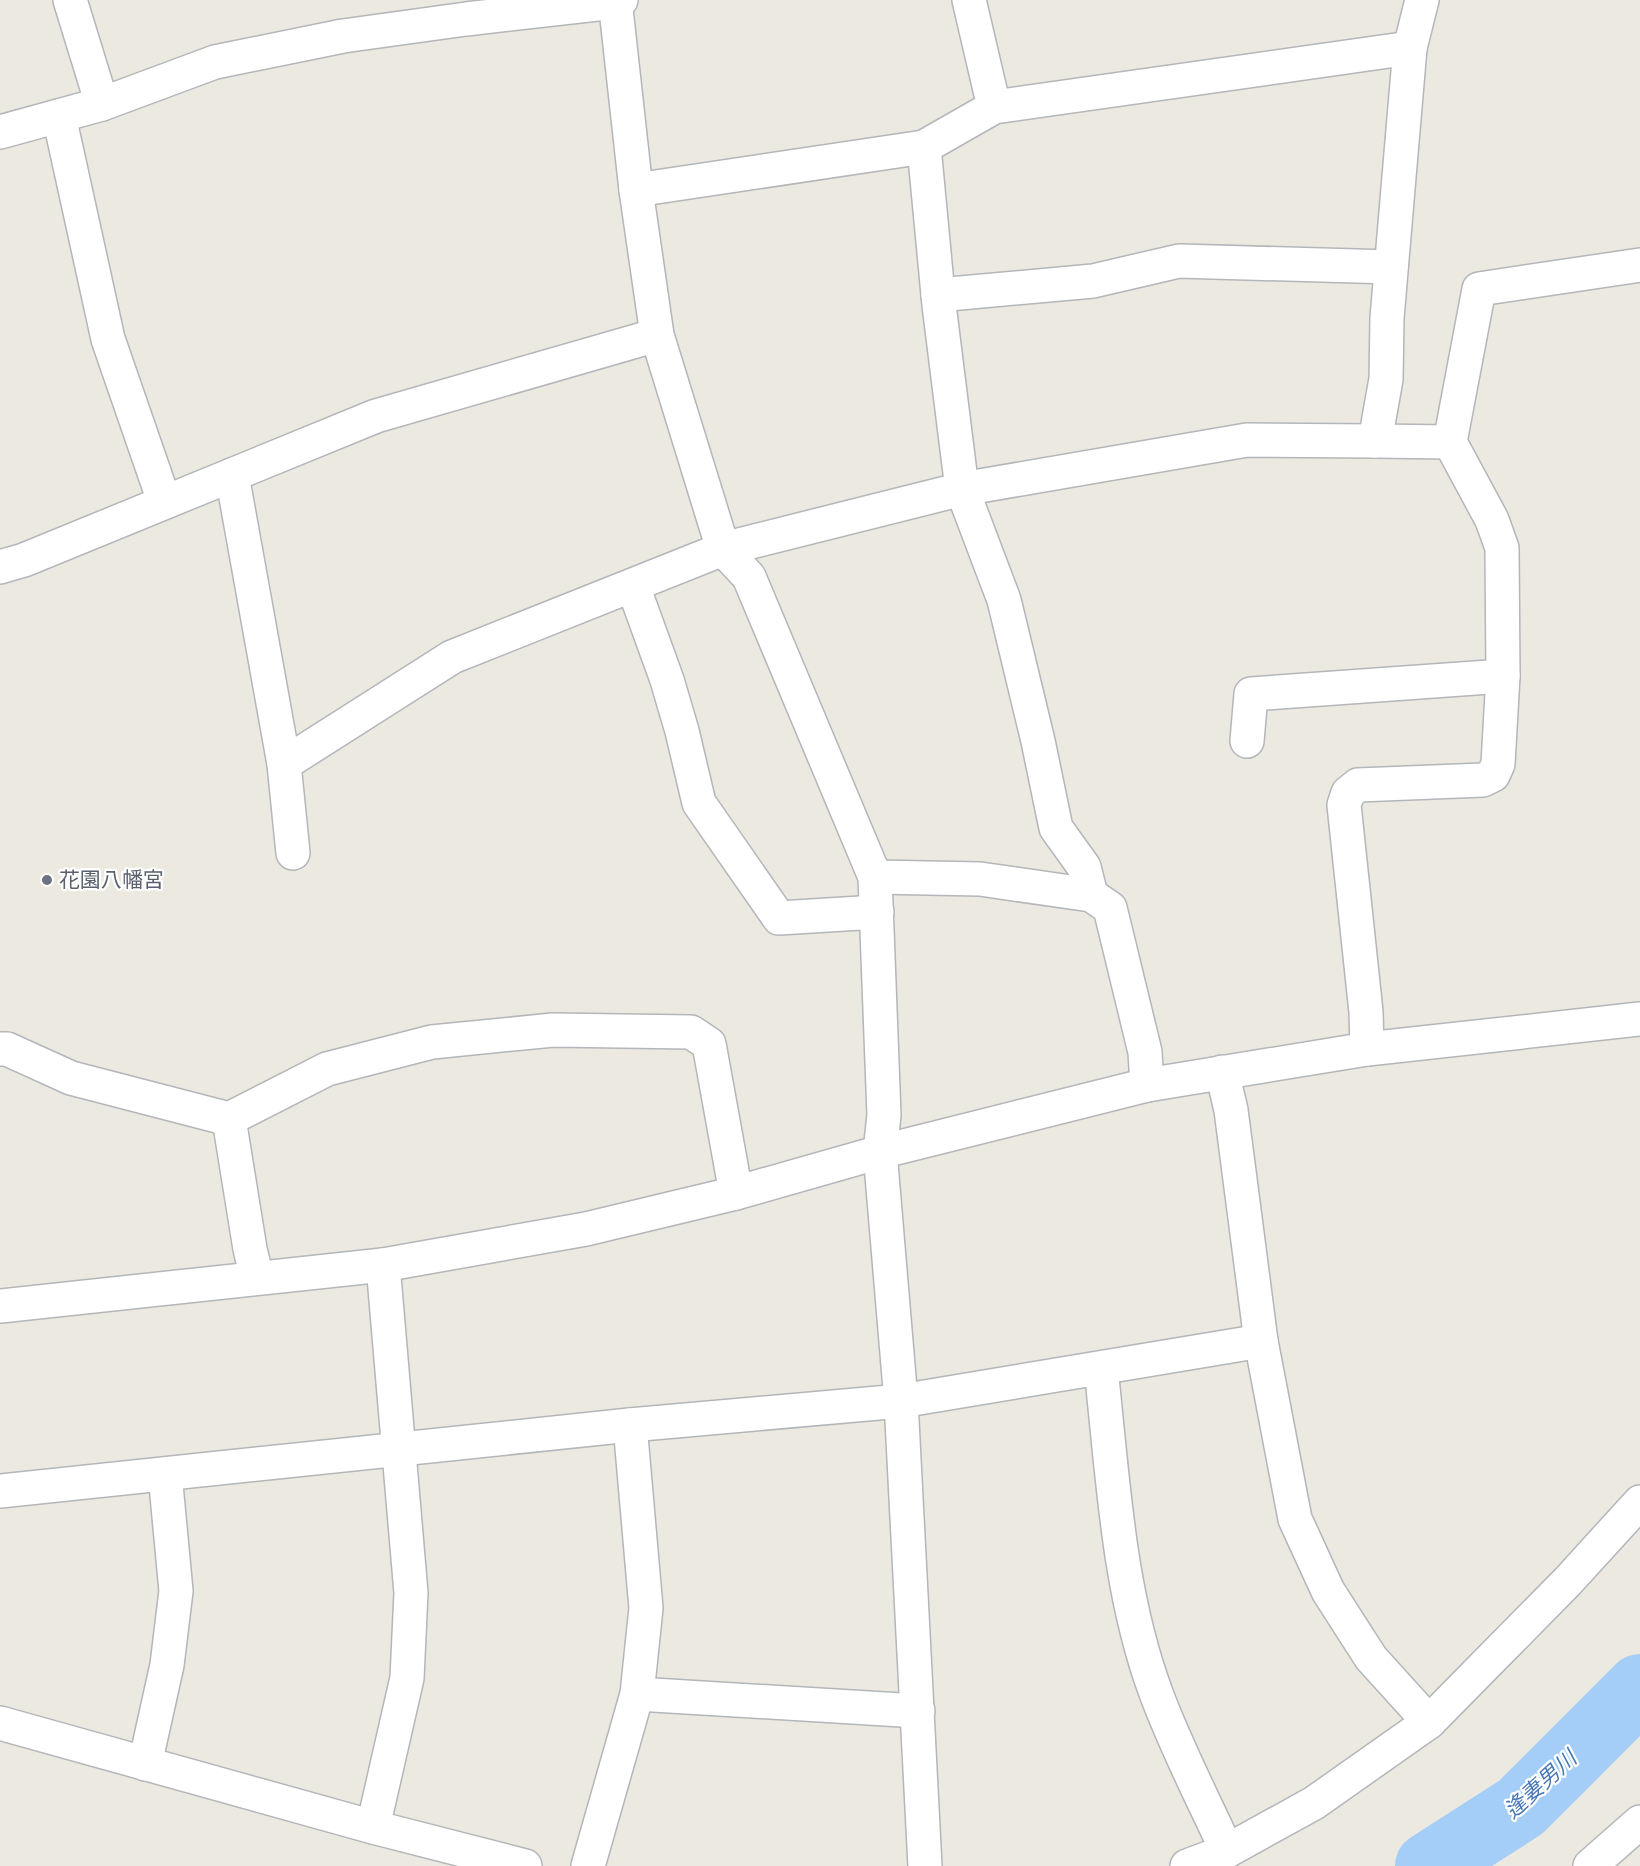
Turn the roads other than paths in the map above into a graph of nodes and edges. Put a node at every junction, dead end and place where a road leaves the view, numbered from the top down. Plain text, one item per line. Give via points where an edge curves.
1 (70, 0) edge
2 (969, 0) edge
3 (1422, 0) edge
4 (617, 1) edge
5 (537, 5) edge
6 (1410, 48) junction
7 (102, 104) junction
8 (994, 107) junction
9 (59, 116) junction
10 (0, 132) edge
11 (924, 147) junction
12 (636, 190) junction
13 (1640, 265) edge
14 (1391, 267) junction
15 (938, 295) junction
16 (657, 335) junction
17 (1375, 441) junction
18 (1450, 442) junction
19 (232, 475) junction
20 (962, 489) junction
21 (164, 501) junction
22 (723, 549) junction
23 (0, 567) edge
24 (633, 586) junction
25 (1503, 676) junction
26 (1247, 741) dead end
27 (284, 764) junction
28 (293, 853) dead end
29 (875, 877) junction
30 (1091, 895) junction
31 (877, 912) junction
32 (1640, 1019) edge
33 (1367, 1048) junction
34 (0, 1049) edge
35 (1222, 1072) junction
36 (1147, 1085) junction
37 (229, 1119) junction
38 (880, 1152) junction
39 (736, 1193) junction
40 (383, 1265) junction
41 (257, 1278) junction
42 (0, 1306) edge
43 (1261, 1341) junction
44 (1101, 1369) junction
45 (901, 1401) junction
46 (630, 1425) junction
47 (399, 1449) junction
48 (165, 1474) junction
49 (0, 1491) edge
50 (1640, 1502) edge
51 (637, 1694) junction
52 (918, 1711) junction
53 (1429, 1722) junction
54 (0, 1723) edge
55 (146, 1764) junction
56 (1640, 1822) edge
57 (373, 1827) junction
58 (1227, 1851) junction
59 (525, 1866) edge
60 (588, 1866) edge
61 (925, 1866) edge
62 (1187, 1866) edge
63 (1590, 1866) edge

1 - 7 street
2 - 8 street
3 - 6 street
4 - 5 street
4 - 12 street
5 - 7 street via 343,36 215,62
6 - 8 street
6 - 14 street
7 - 9 street
8 - 11 street
9 - 10 street
9 - 21 street via 108,339
11 - 12 street
11 - 15 street
12 - 16 street
13 - 18 street via 1479,289
14 - 15 street via 1179,261 1093,281
14 - 17 street via 1386,380
15 - 20 street
16 - 19 street via 376,416
16 - 22 street
17 - 18 street
17 - 20 street via 1247,440
18 - 25 street via 1492,520 1502,548
19 - 21 street
19 - 27 street
20 - 22 street
20 - 30 street via 1004,600 1056,828 1084,867
21 - 23 street
22 - 24 street
22 - 29 street via 749,577
24 - 27 street via 452,657
24 - 31 street via 667,680 699,803 778,918
25 - 26 street via 1251,694
25 - 33 street via 1498,764 1493,775 1483,780 1358,785 1348,793 1344,806
27 - 28 street
29 - 30 street via 980,879
29 - 31 street
30 - 36 street via 1110,908 1145,1052
31 - 38 street via 884,1115
32 - 33 street
33 - 35 street
34 - 37 street via 71,1078
35 - 36 street
35 - 43 street via 1231,1110
36 - 38 street
37 - 39 street via 327,1069 432,1042 553,1030 691,1032 709,1044
37 - 41 street
38 - 39 street
38 - 45 street
39 - 40 street via 586,1229
40 - 41 street
40 - 47 street
41 - 42 street
43 - 44 street
43 - 53 street via 1295,1519 1328,1592 1371,1659
44 - 45 street
44 - 58 street via 1122,1550 1135,1620 1155,1692
45 - 46 street
45 - 52 street
46 - 47 street
46 - 51 street via 646,1608
47 - 48 street
47 - 57 street via 411,1593 407,1678
48 - 49 street
48 - 55 street via 176,1591 167,1665
50 - 53 street
51 - 52 street
51 - 60 street
52 - 61 street
53 - 58 street via 1314,1803
54 - 55 street
55 - 57 street
56 - 63 street
57 - 59 street
58 - 62 street

